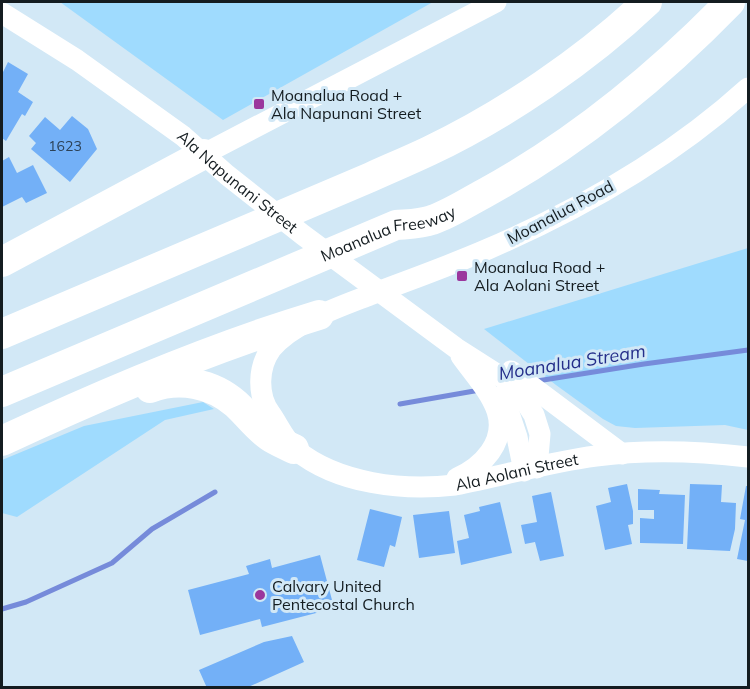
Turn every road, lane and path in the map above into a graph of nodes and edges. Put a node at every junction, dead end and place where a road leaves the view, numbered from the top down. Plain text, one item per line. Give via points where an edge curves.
1 (496, 2) edge
2 (647, 2) edge
3 (730, 2) edge
4 (2, 13) edge
5 (748, 88) edge
6 (204, 154) junction
7 (2, 262) edge
8 (319, 315) junction
9 (2, 334) edge
10 (456, 348) junction
11 (2, 392) edge
12 (6, 439) edge
13 (294, 448) junction
14 (622, 454) junction
15 (748, 457) edge
16 (531, 470) junction
17 (435, 488) junction

1 - 6 street
2 - 9 highway via 514,104 430,150
3 - 11 highway, Moanalua Freeway via 668,63 561,147 516,176 431,221 396,225
4 - 6 street, Ala Napunani Street via 77,60
5 - 8 street, Moanalua Road via 683,139 603,192 516,236
6 - 7 highway
6 - 10 street, Ala Napunani Street via 303,235
8 - 12 highway via 211,352
8 - 13 street, Moanalua Road via 281,339 262,369 260,382 265,406
10 - 14 street via 510,370
10 - 16 street via 501,393
10 - 16 street, Ala Napunani Street via 518,390 534,415 540,441
10 - 17 street via 498,413 497,435 488,457 473,471
12 - 13 highway via 161,384 184,382 217,391 268,436
13 - 17 street, Ala Aolani Street via 323,465 367,481
14 - 15 street, Ala Aolani Street via 683,451
14 - 16 street, Ala Aolani Street
16 - 17 street, Ala Aolani Street

